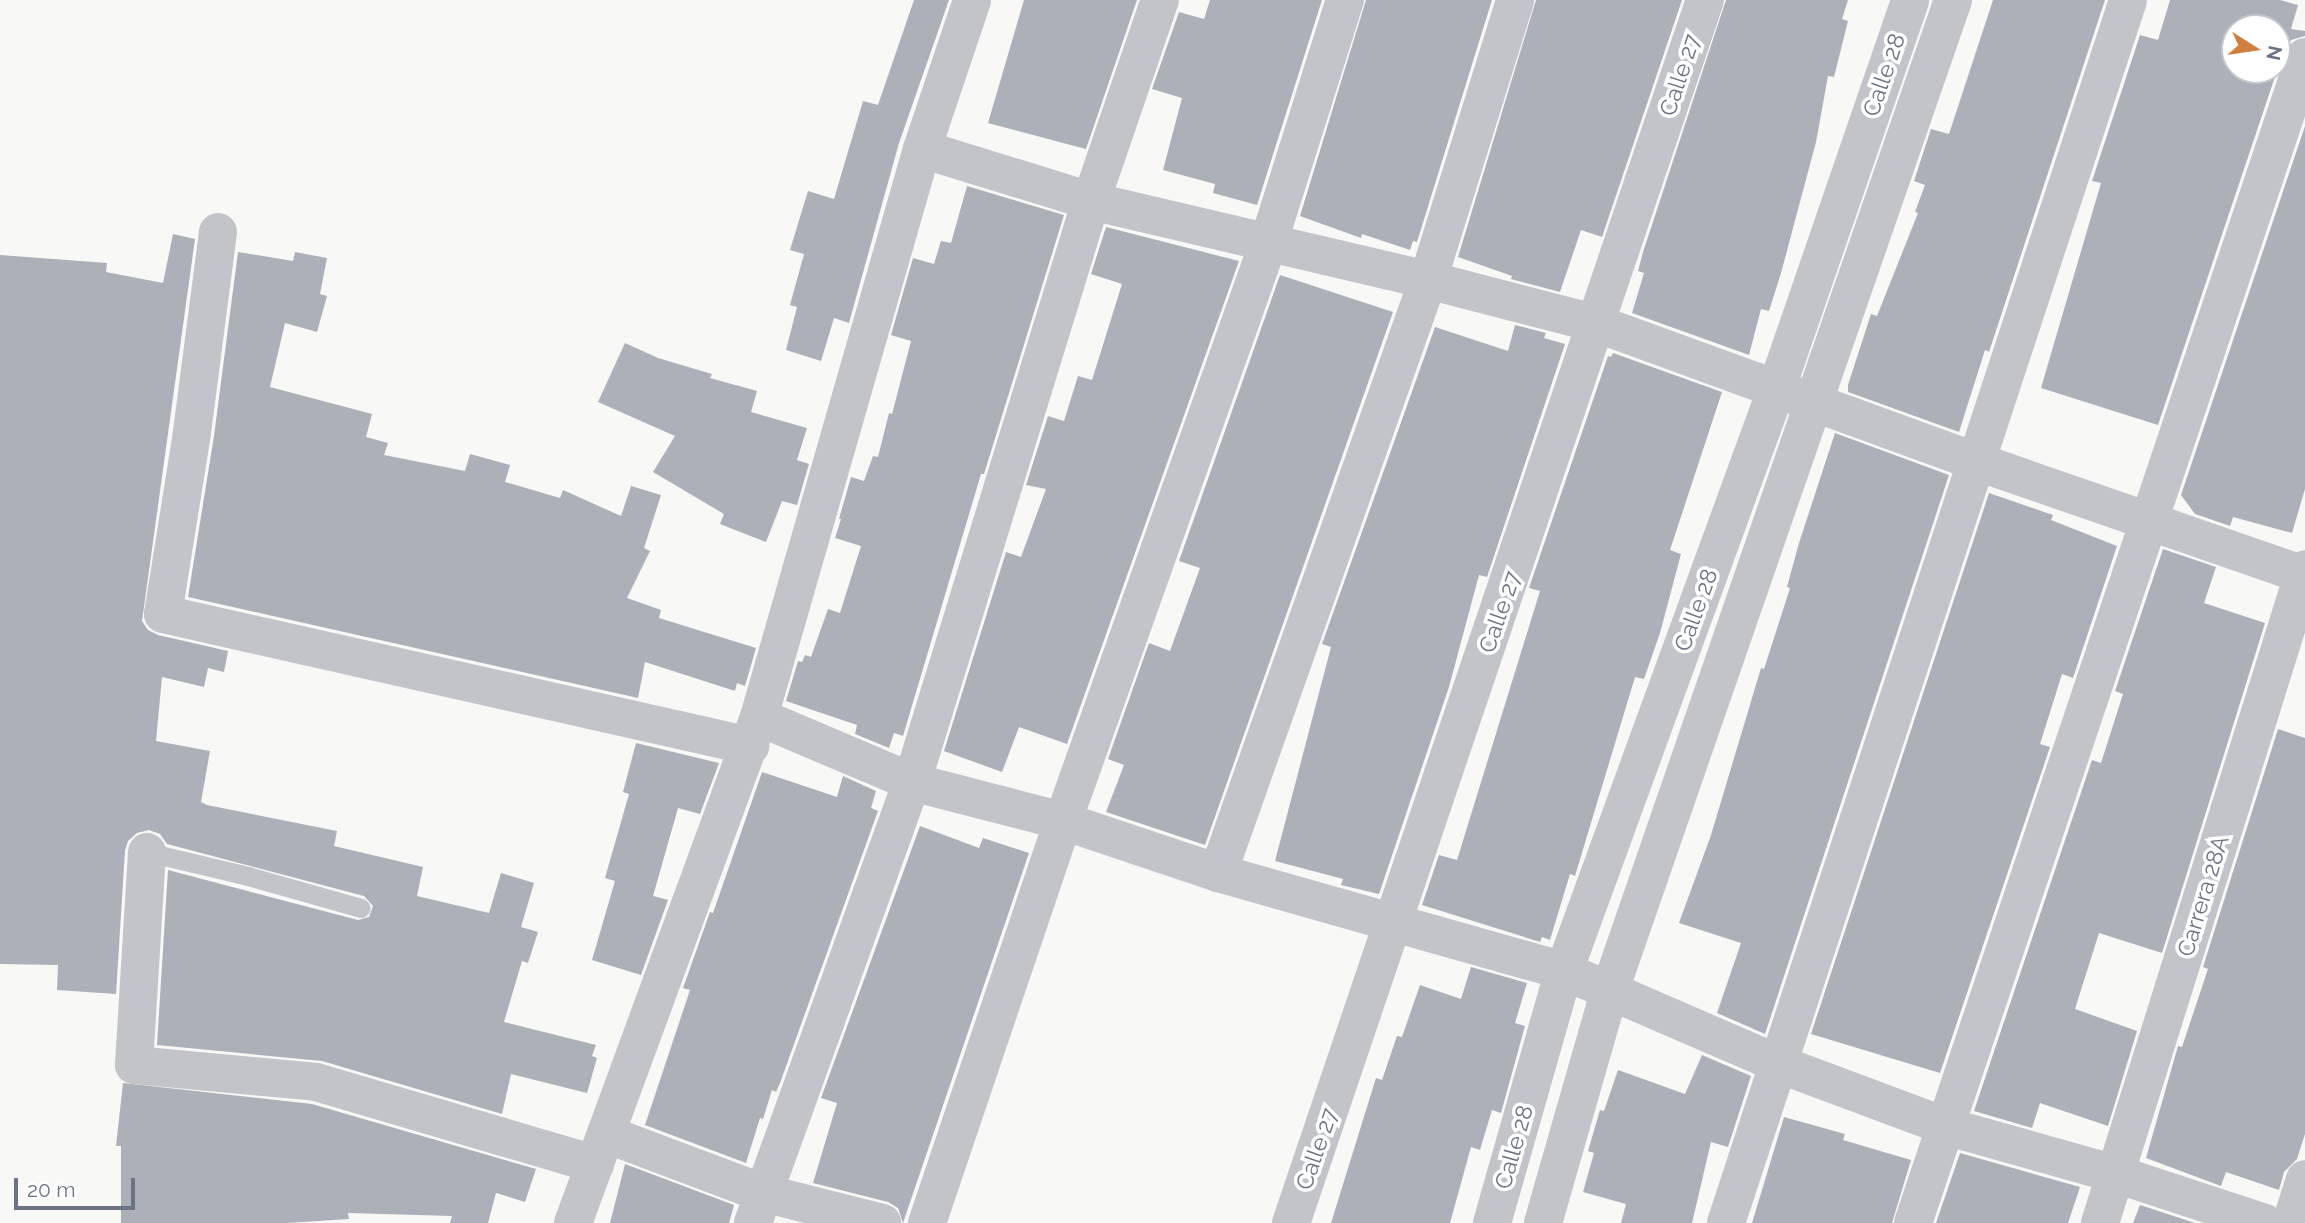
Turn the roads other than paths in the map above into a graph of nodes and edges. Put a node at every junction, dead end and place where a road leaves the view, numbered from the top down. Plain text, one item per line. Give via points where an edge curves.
1 (972, 0) edge
2 (1160, 0) edge
3 (1345, 0) edge
4 (1515, 0) edge
5 (1705, 0) edge
6 (1910, 0) edge
7 (1953, 0) edge
8 (2128, 0) edge
9 (2305, 57) edge
10 (922, 149) junction
11 (1091, 201) junction
12 (218, 232) dead end
13 (1268, 244) junction
14 (1428, 280) junction
15 (1598, 324) junction
16 (1794, 396) junction
17 (1975, 461) junction
18 (2150, 523) junction
19 (2304, 572) edge
20 (754, 731) junction
21 (912, 782) junction
22 (1063, 821) junction
23 (148, 852) joint
24 (1218, 873) junction
25 (361, 908) dead end
26 (1394, 923) junction
27 (1564, 971) junction
28 (1610, 990) junction
29 (1779, 1064) junction
30 (1945, 1126) junction
31 (600, 1149) junction
32 (2116, 1174) junction
33 (2305, 1179) edge
34 (758, 1208) edge
35 (573, 1223) edge
36 (882, 1223) edge
37 (927, 1223) edge
38 (1292, 1223) edge
39 (1492, 1223) edge
40 (1543, 1223) edge
41 (1726, 1223) edge
42 (1913, 1223) edge
43 (2100, 1223) edge
44 (2265, 1223) edge
45 (2291, 1223) edge

1 - 10 street
2 - 11 street
3 - 13 street
4 - 14 street
5 - 15 street, Calle 27
6 - 16 street, Calle 28
7 - 16 street, Calle 28
8 - 17 street
9 - 18 street
10 - 11 street
10 - 20 street
11 - 13 street
11 - 21 street
12 - 20 street via 163,614
13 - 14 street
13 - 22 street
14 - 15 street
14 - 24 street
15 - 16 street
15 - 26 street, Calle 27
16 - 17 street
16 - 27 street, Calle 28
16 - 28 street, Calle 28
17 - 18 street
17 - 29 street
18 - 19 street
18 - 30 street
19 - 32 street, Carrera 28A
20 - 21 street
20 - 31 street
21 - 22 street
21 - 34 street
22 - 24 street
22 - 37 street
23 - 25 lane
23 - 31 street via 134,1065 316,1082
24 - 26 street
26 - 27 street
26 - 38 street, Calle 27
27 - 28 street
27 - 39 street, Calle 28
28 - 29 street
28 - 40 street, Calle 28
29 - 30 street
29 - 41 street
30 - 32 street
30 - 42 street
31 - 34 street
31 - 35 street
32 - 43 street, Carrera 28A
32 - 44 street
33 - 45 street
34 - 36 street

